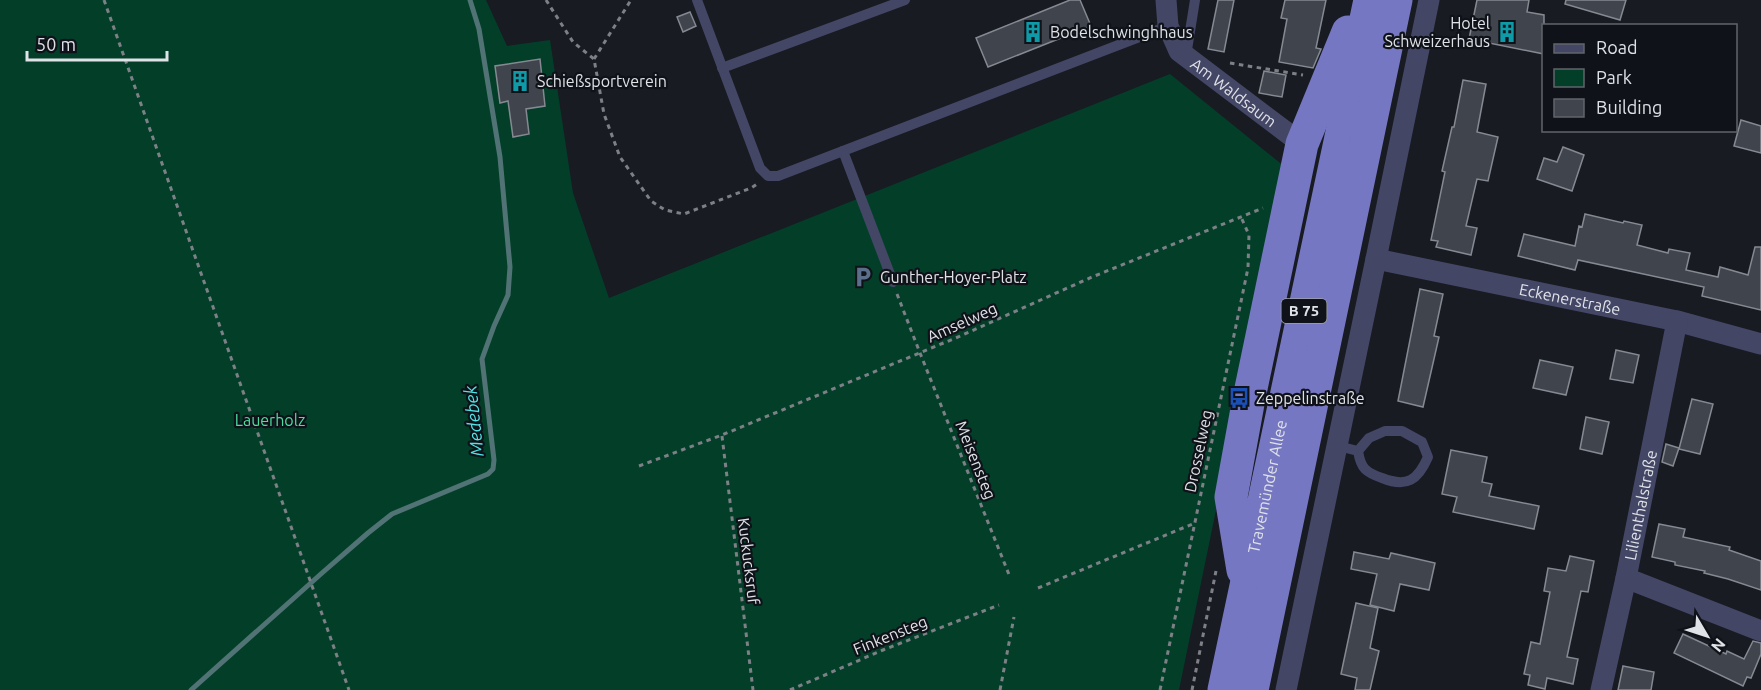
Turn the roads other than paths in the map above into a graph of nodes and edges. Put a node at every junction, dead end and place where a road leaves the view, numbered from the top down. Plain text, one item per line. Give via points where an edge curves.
1 (697, 0) edge
2 (905, 0) edge
3 (1166, 0) edge
4 (1195, 0) edge
5 (1361, 0) edge
6 (1370, 0) edge
7 (1396, 0) edge
8 (1429, 0) edge
9 (1168, 26) junction
10 (1186, 56) junction
11 (722, 68) junction
12 (1302, 144) junction
13 (843, 151) junction
14 (1376, 259) junction
15 (893, 282) road end
16 (1677, 321) junction
17 (1761, 344) edge
18 (1348, 448) junction
19 (1626, 578) junction
20 (1246, 587) junction
21 (1761, 631) edge
22 (1224, 690) edge
23 (1252, 690) edge
24 (1286, 690) edge
25 (1601, 690) edge

1 - 11 lane
2 - 11 lane
3 - 9 street, Am Waldsaum
4 - 10 lane
5 - 12 highway
6 - 20 highway, Travemünder Allee / B 75
7 - 23 highway, Travemünder Allee / B 75
8 - 14 street
9 - 10 street, Am Waldsaum via 1179,51
9 - 13 lane
10 - 12 street, Am Waldsaum
11 - 13 lane via 760,168 768,176 778,176
12 - 20 highway via 1231,497
13 - 15 lane
14 - 16 street, Eckenerstraße
14 - 18 street
16 - 17 street, Eckenerstraße
16 - 19 street, Lilienthalstraße
18 - 18 lane via 1384,431 1402,431 1422,442 1428,457 1421,472 1407,482 1391,482 1363,468
18 - 24 street
19 - 21 street
19 - 25 street, Lilienthalstraße
20 - 22 highway, Travemünder Allee / B 75

